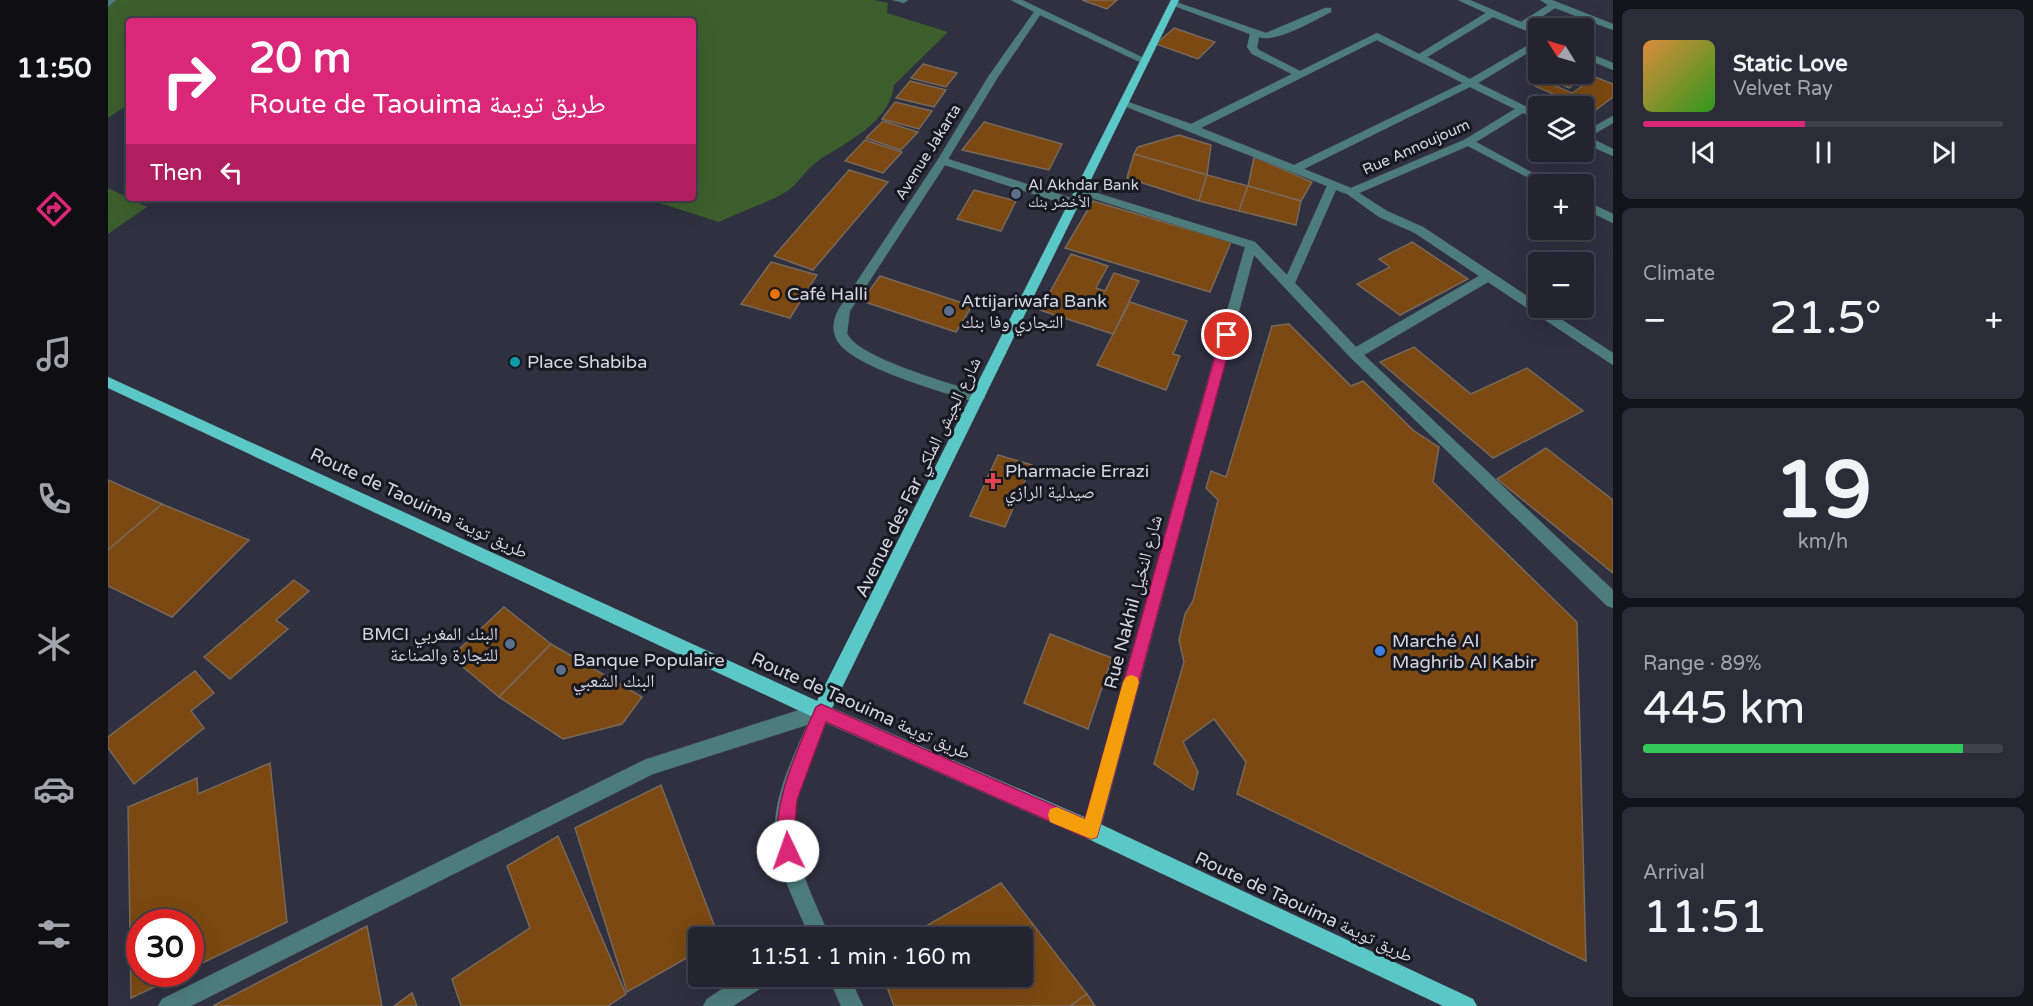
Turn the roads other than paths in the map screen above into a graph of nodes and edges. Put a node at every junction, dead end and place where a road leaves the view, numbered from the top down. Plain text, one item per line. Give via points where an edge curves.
1 (112, 0) edge
2 (897, 0) edge
3 (904, 0) edge
4 (1016, 0) edge
5 (1202, 0) edge
6 (1462, 0) edge
7 (1544, 0) edge
8 (108, 4) edge
9 (1178, 4) edge
10 (1554, 4) junction
11 (1328, 10) dead end
12 (1039, 11) junction
13 (1493, 14) junction
14 (1521, 26) junction
15 (1613, 27) edge
16 (1528, 29) edge
17 (1255, 33) junction
18 (1528, 49) edge
19 (1422, 56) junction
20 (1594, 58) edge
21 (1145, 61) junction
22 (1613, 67) edge
23 (1299, 74) junction
24 (1470, 83) junction
25 (1124, 104) junction
26 (1523, 109) junction
27 (1528, 112) edge
28 (1613, 119) edge
29 (1192, 128) junction
30 (1594, 131) edge
31 (1468, 142) junction
32 (1594, 143) edge
33 (1613, 153) edge
34 (942, 161) junction
35 (1296, 169) junction
36 (1528, 174) edge
37 (1333, 185) junction
38 (1351, 192) junction
39 (1077, 197) junction
40 (1594, 209) edge
41 (1613, 219) edge
42 (1251, 245) junction
43 (1489, 276) junction
44 (1288, 285) junction
45 (1355, 354) junction
46 (1613, 360) edge
47 (108, 382) edge
48 (978, 399) junction
49 (1613, 601) edge
50 (821, 712) junction
51 (1091, 830) junction
52 (816, 927) edge
53 (744, 987) edge
54 (843, 987) edge
55 (169, 1006) edge
56 (714, 1006) edge
57 (852, 1006) edge
58 (1466, 1006) edge

1 - 8 street
2 - 3 street
4 - 12 street
5 - 9 street
6 - 13 street
7 - 10 street
9 - 17 street
9 - 21 main road, Avenue des Far شارع الجيش الملكي
10 - 14 street
10 - 15 street
11 - 17 street via 1269,36
12 - 21 street
12 - 34 street, Avenue Jakarta
13 - 14 street
13 - 19 street
14 - 16 street
17 - 23 street via 1255,52
18 - 24 street
19 - 23 street via 1377,36
19 - 24 street
20 - 22 street
21 - 25 main road, Avenue des Far شارع الجيش الملكي
23 - 29 street
24 - 26 street
24 - 35 street
25 - 29 street
25 - 39 main road, Avenue des Far شارع الجيش الملكي
26 - 27 street
26 - 31 street, Rue Annoujoum
28 - 30 street
29 - 35 street
31 - 36 street
31 - 38 street, Rue Annoujoum
32 - 33 street
34 - 39 street
34 - 48 street, Avenue Jakarta via 844,310 839,332 853,351
35 - 37 street
37 - 38 street
37 - 44 street
38 - 43 street
39 - 42 street
39 - 48 main road, Avenue des Far شارع الجيش الملكي
40 - 41 street
42 - 44 street
42 - 51 street, Rue Nakhil شارع النخيل
43 - 45 street
43 - 46 street
44 - 45 street
45 - 49 street
47 - 50 main road, Route de Taouima طريق تويمة
48 - 50 main road, Avenue des Far شارع الجيش الملكي
50 - 51 main road, Route de Taouima طريق تويمة
50 - 52 street via 788,800 785,836 791,866
50 - 55 street via 650,766
51 - 58 main road, Route de Taouima طريق تويمة
53 - 56 street
54 - 57 street

